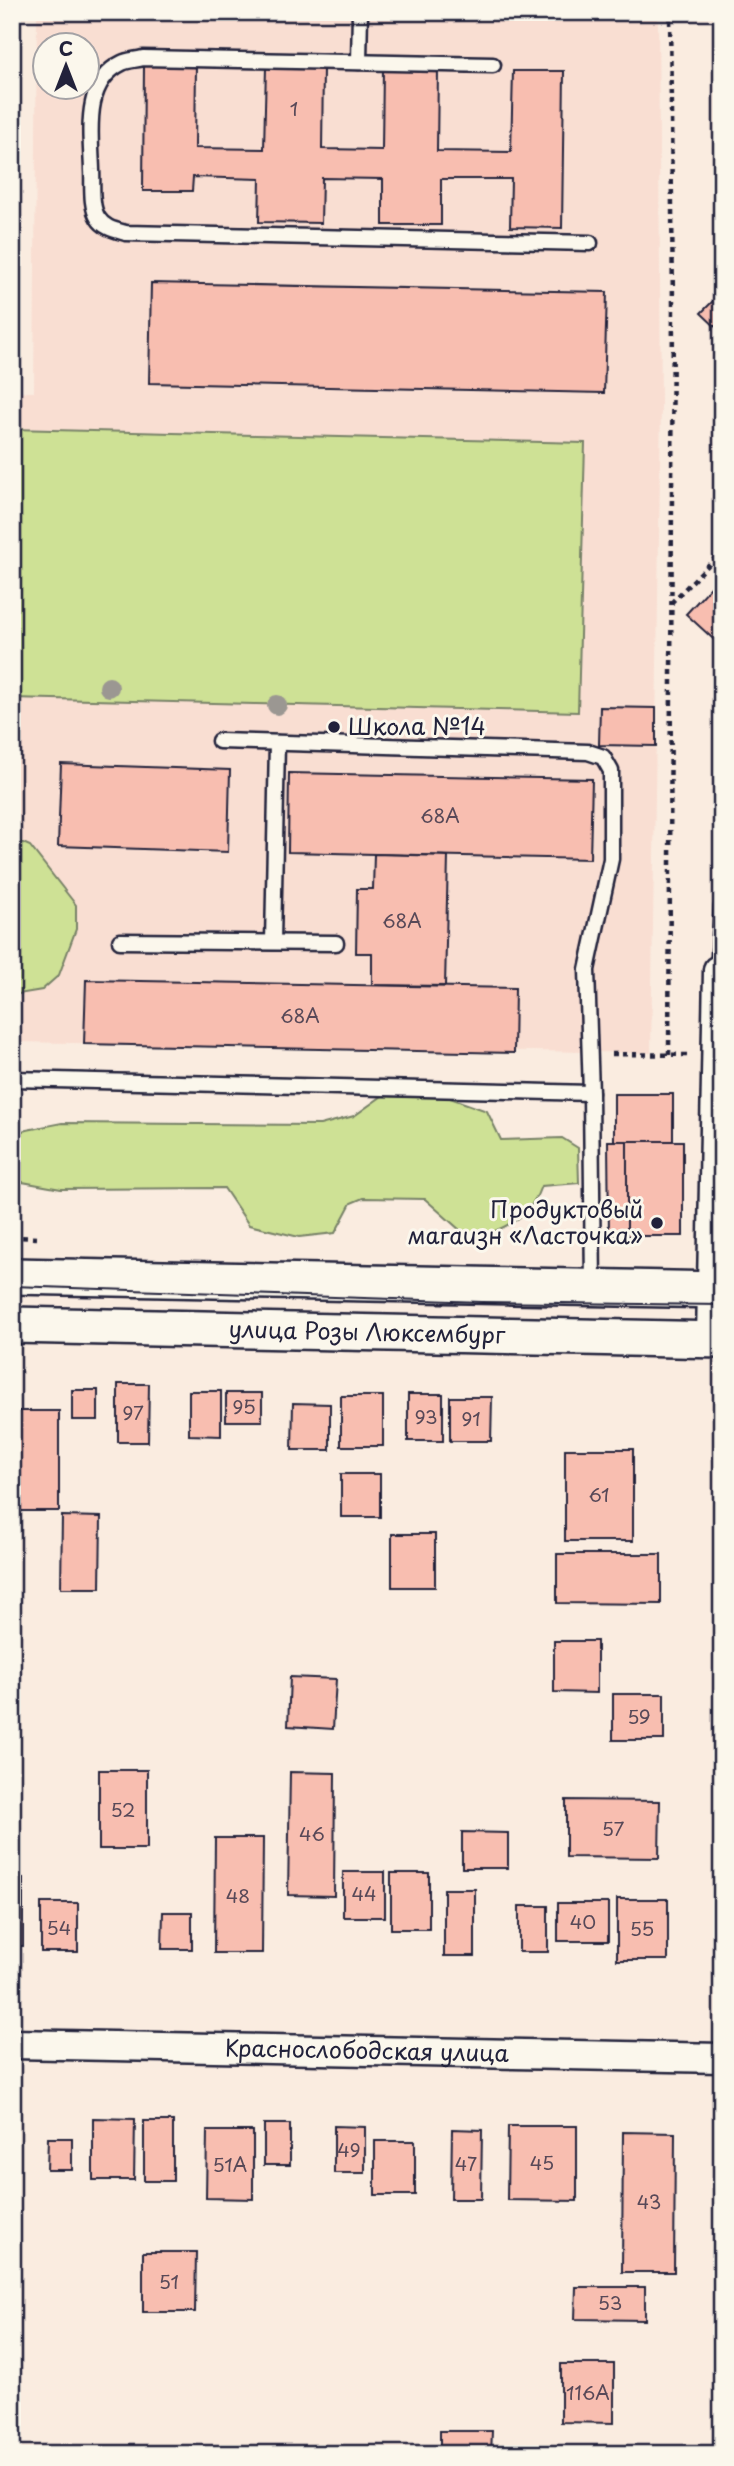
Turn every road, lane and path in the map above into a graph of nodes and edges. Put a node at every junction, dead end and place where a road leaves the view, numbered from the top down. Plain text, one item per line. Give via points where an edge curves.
1 (359, 12) edge
2 (670, 12) edge
3 (359, 62) junction
4 (493, 65) dead end
5 (590, 243) dead end
6 (722, 551) edge
7 (671, 603) junction
8 (219, 741) dead end
9 (276, 743) junction
10 (722, 906) edge
11 (120, 940) dead end
12 (273, 942) junction
13 (336, 943) dead end
14 (720, 969) edge
15 (590, 1053) junction
16 (669, 1055) junction
17 (717, 1056) junction
18 (12, 1079) edge
19 (591, 1093) junction
20 (12, 1276) edge
21 (593, 1287) junction
22 (717, 1289) edge
23 (12, 1325) edge
24 (716, 1340) edge
25 (12, 2044) edge
26 (722, 2059) edge

1 - 3 lane
2 - 7 path
3 - 4 lane
3 - 5 lane via 143,58 123,62 108,72 92,103 93,202 98,218 110,229 125,233
6 - 7 path
7 - 16 path
8 - 9 lane
9 - 12 lane
9 - 15 lane via 588,752 603,757 611,771 611,859 587,970
10 - 14 lane
11 - 12 lane
12 - 13 lane
14 - 17 street
15 - 16 path
15 - 19 lane
16 - 17 path
17 - 22 street
18 - 19 lane
19 - 21 lane
20 - 21 street
21 - 22 street
22 - 24 street
23 - 24 street, улица Розы Люксембург
25 - 26 street, Краснослободская улица

